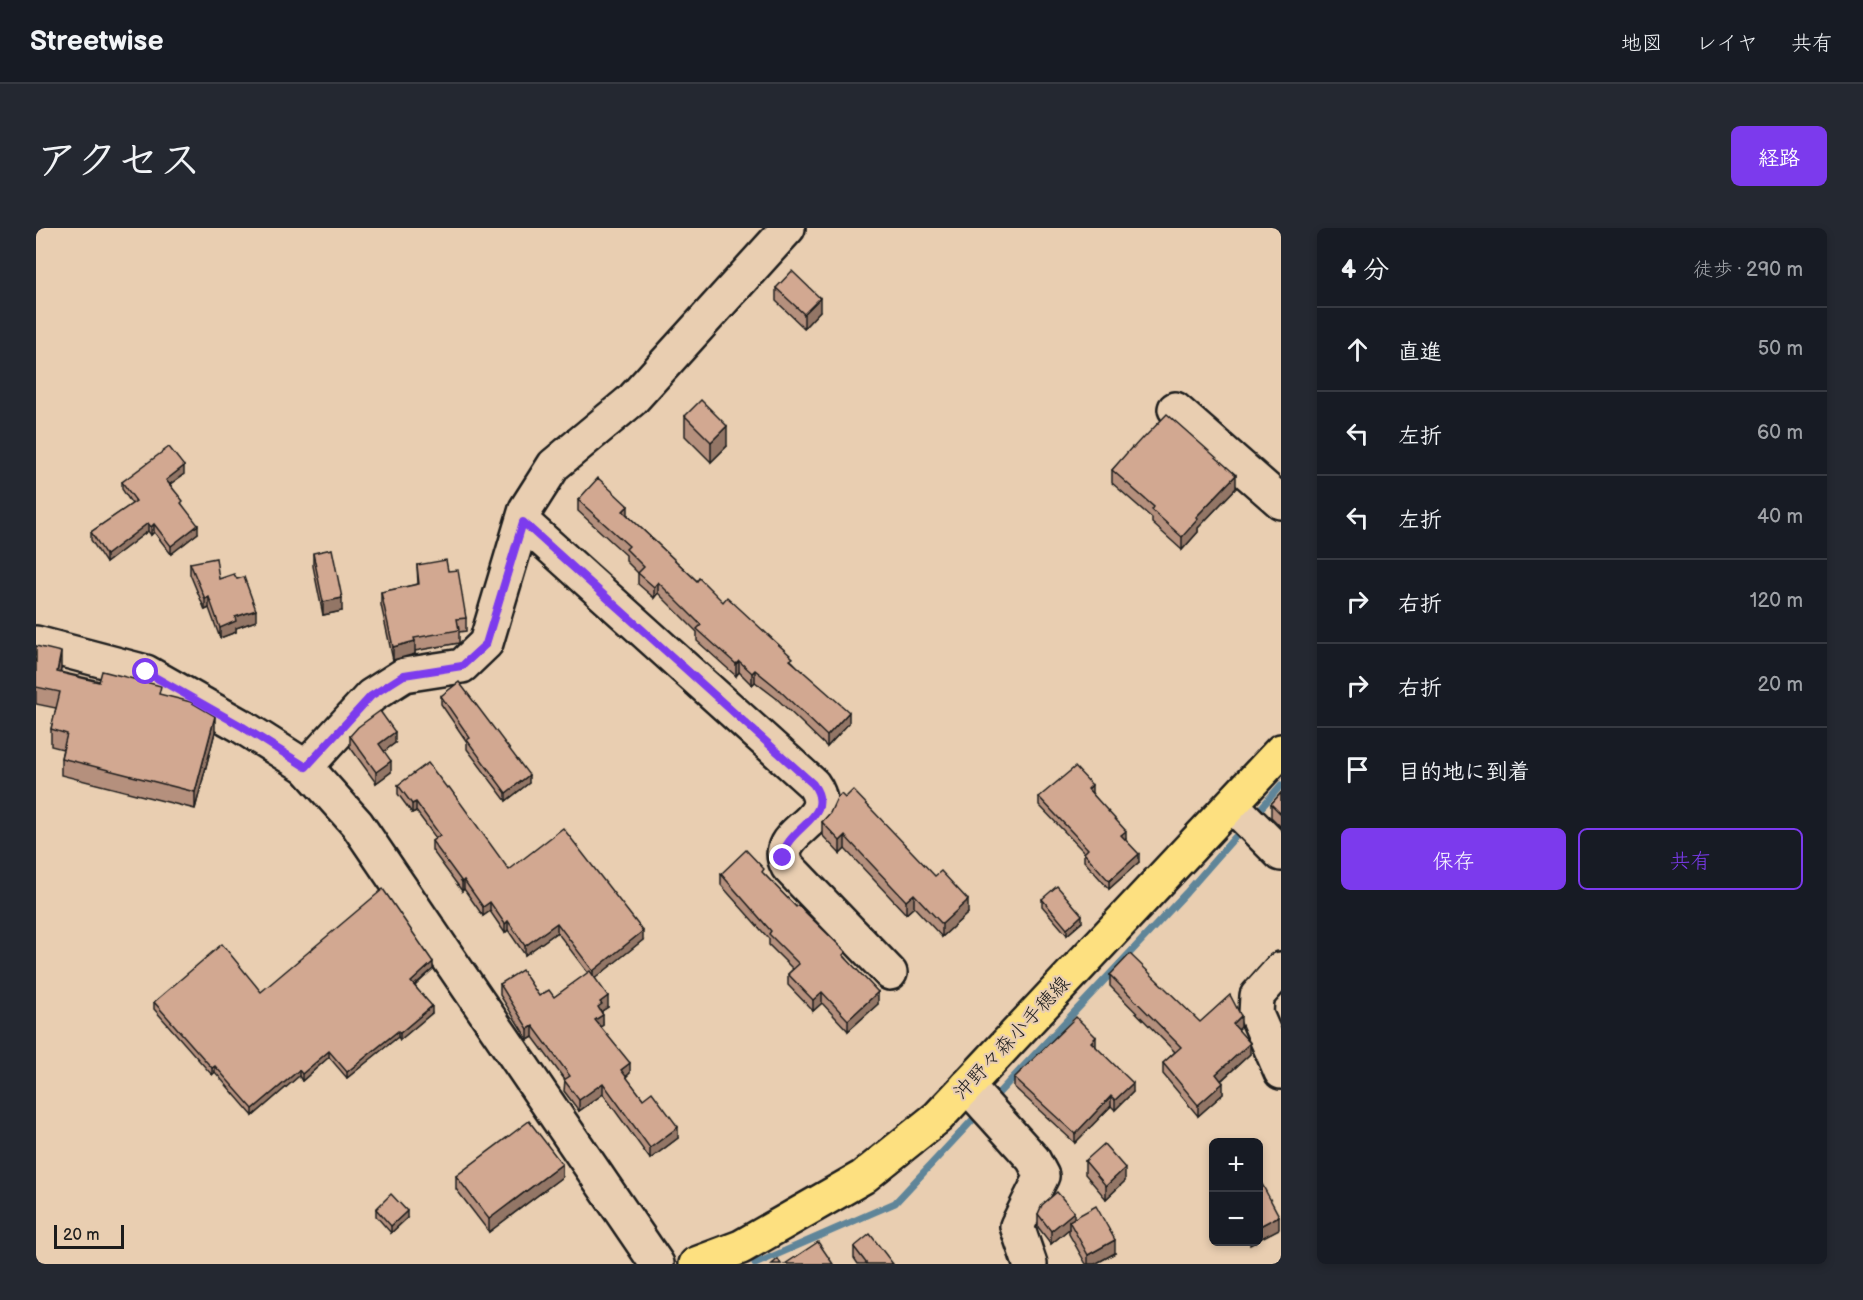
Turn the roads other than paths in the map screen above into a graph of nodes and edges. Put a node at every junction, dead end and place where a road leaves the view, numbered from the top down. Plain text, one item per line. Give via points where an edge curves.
1 (788, 228) edge
2 (1175, 410) dead end
3 (1281, 502) edge
4 (523, 522) junction
5 (36, 643) edge
6 (1281, 751) edge
7 (306, 767) junction
8 (1232, 805) junction
9 (1281, 854) edge
10 (1281, 969) edge
11 (890, 973) dead end
12 (1281, 1072) edge
13 (967, 1086) junction
14 (657, 1264) edge
15 (696, 1264) edge
16 (1030, 1264) edge

1 - 4 street via 632,400 554,465 526,509
2 - 3 street
4 - 7 street via 486,644 462,666 404,675 371,696
4 - 11 street via 813,784 820,793 820,805 789,840 783,858
5 - 7 street via 146,672
6 - 8 main road, 沖野々森小手穂線
7 - 14 street via 357,824
8 - 9 street
8 - 13 main road, 沖野々森小手穂線
10 - 12 street via 1257,996 1256,1014
13 - 15 main road, 沖野々森小手穂線 via 938,1117 863,1177 741,1247
13 - 16 street via 1033,1159 1042,1176 1017,1226

